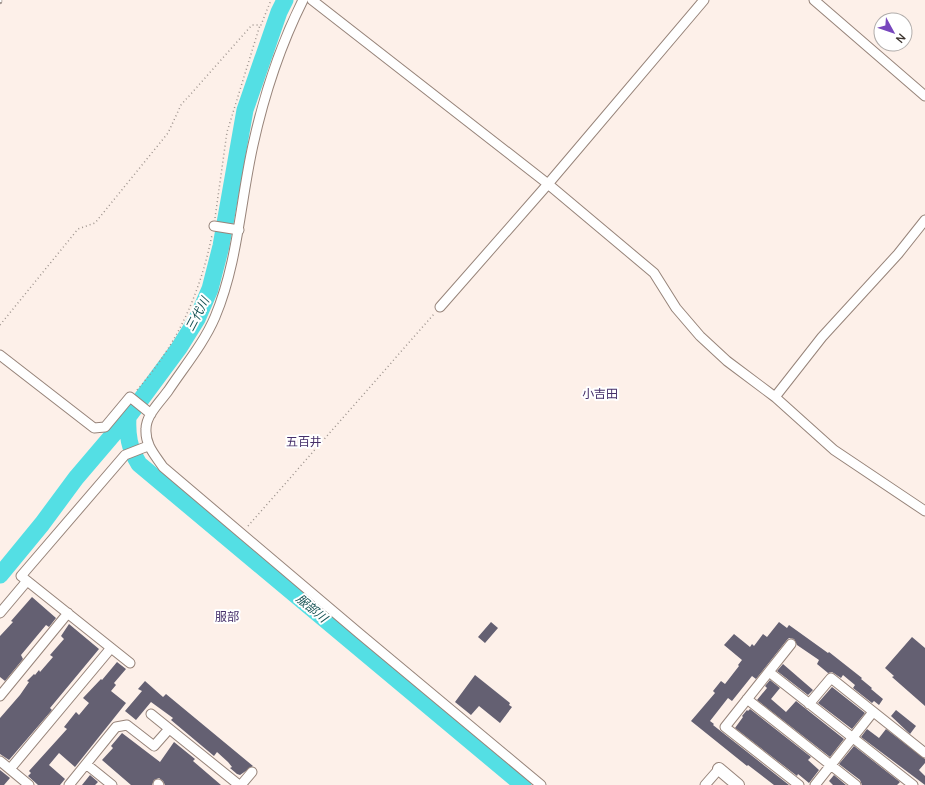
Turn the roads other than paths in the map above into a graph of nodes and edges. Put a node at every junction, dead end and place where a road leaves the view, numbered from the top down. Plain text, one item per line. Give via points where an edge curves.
1 (303, 0) edge
2 (312, 0) edge
3 (704, 0) edge
4 (814, 0) edge
5 (925, 96) edge
6 (548, 184) junction
7 (925, 220) edge
8 (215, 226) road end
9 (238, 230) junction
10 (440, 307) road end
11 (0, 355) edge
12 (776, 397) junction
13 (150, 413) junction
14 (145, 447) junction
15 (925, 511) edge
16 (27, 581) junction
17 (0, 612) edge
18 (68, 613) junction
19 (791, 644) dead end
20 (111, 648) junction
21 (130, 663) dead end
22 (769, 672) junction
23 (0, 696) edge
24 (747, 699) junction
25 (810, 704) junction
26 (873, 712) junction
27 (151, 714) dead end
28 (169, 729) junction
29 (852, 738) junction
30 (925, 752) edge
31 (0, 761) edge
32 (86, 764) junction
33 (831, 765) junction
34 (10, 769) junction
35 (719, 769) joint
36 (252, 772) dead end
37 (29, 785) edge
38 (69, 785) edge
39 (112, 785) edge
40 (240, 785) edge
41 (541, 785) edge
42 (705, 785) edge
43 (738, 785) edge
44 (799, 785) edge
45 (815, 785) edge
46 (856, 785) edge
47 (913, 785) edge

1 - 9 street via 290,25 270,80 252,146
2 - 6 street
3 - 6 street
4 - 5 street
6 - 10 street
6 - 12 street via 654,273 676,308 700,336 727,361
7 - 12 street via 898,254 822,337
8 - 9 street
9 - 13 street via 230,272 215,317 202,342
11 - 13 street via 94,428 105,427 131,398
12 - 15 street via 834,450
13 - 14 street
14 - 16 street via 125,455 21,576
14 - 41 street via 163,467
16 - 17 street
16 - 18 street
18 - 20 street
18 - 23 street
19 - 22 street
20 - 21 street
20 - 34 street
22 - 24 street
22 - 25 street
24 - 33 street
24 - 44 street via 725,727
25 - 26 street via 831,678
25 - 29 street
26 - 29 street
26 - 30 street
27 - 28 street
28 - 32 street via 154,746 127,725 116,727
28 - 40 street
29 - 33 street
29 - 47 street
31 - 34 street
32 - 38 street
32 - 39 street
33 - 45 street
33 - 46 street
34 - 37 street
35 - 42 street
35 - 43 street
36 - 40 street

